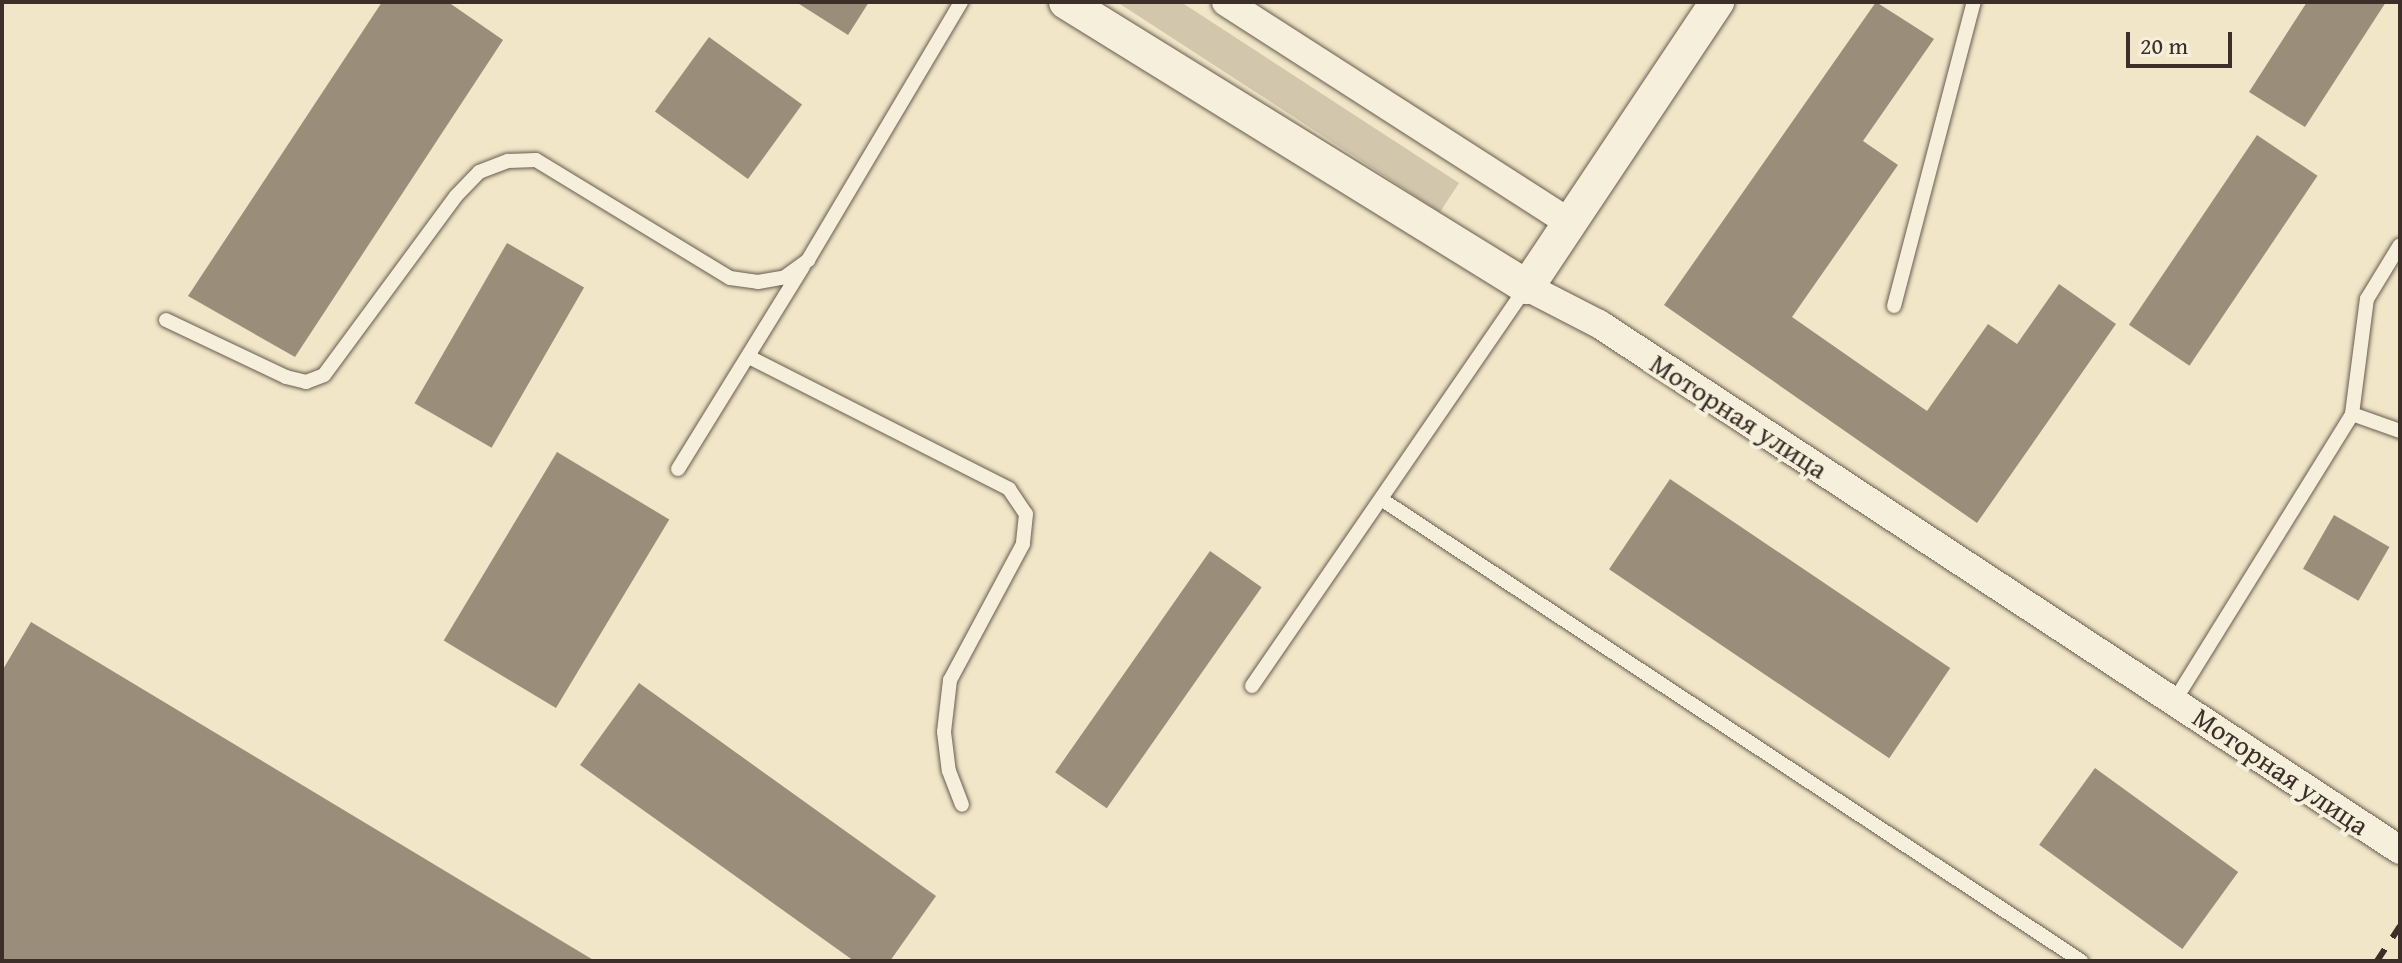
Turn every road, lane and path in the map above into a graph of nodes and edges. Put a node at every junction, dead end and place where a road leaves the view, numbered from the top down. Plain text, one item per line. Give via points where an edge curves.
1 (961, 2) edge
2 (1066, 2) edge
3 (1226, 2) edge
4 (1717, 2) edge
5 (1974, 2) edge
6 (1569, 222) junction
7 (2400, 245) edge
8 (808, 260) junction
9 (1527, 287) junction
10 (1894, 306) dead end
11 (166, 320) dead end
12 (749, 357) junction
13 (2352, 414) junction
14 (2400, 431) edge
15 (678, 469) dead end
16 (1381, 499) junction
17 (1252, 686) dead end
18 (2175, 700) junction
19 (962, 805) dead end
20 (2400, 850) edge
21 (2081, 961) edge

1 - 8 lane
2 - 9 street, Моторная улица
3 - 6 street
4 - 6 street
5 - 10 lane
6 - 9 street
7 - 13 lane via 2367,299
8 - 11 lane via 785,277 758,282 730,278 536,160 508,161 479,172 456,196 324,375 306,382 286,377
8 - 12 lane
9 - 16 lane
9 - 18 street, Моторная улица via 1599,324
12 - 15 lane
12 - 19 lane via 1009,489 1026,514 1023,544 950,680 944,732 949,771
13 - 14 lane
13 - 18 lane
16 - 17 lane
16 - 21 lane
18 - 20 street, Моторная улица

